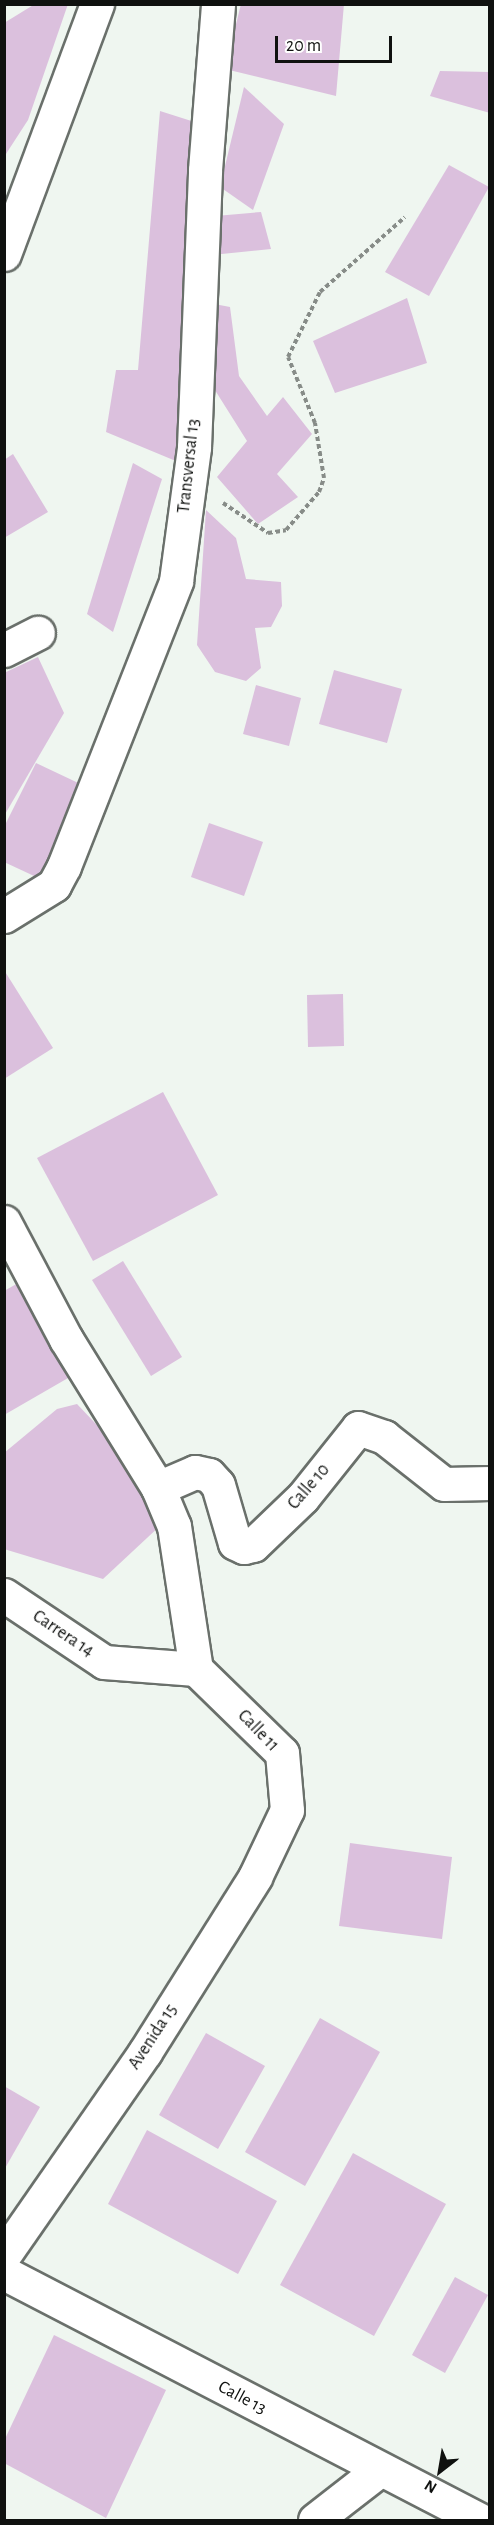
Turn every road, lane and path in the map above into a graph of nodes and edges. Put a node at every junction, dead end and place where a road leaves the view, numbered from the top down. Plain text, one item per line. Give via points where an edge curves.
1 (97, 4) edge
2 (218, 4) edge
3 (405, 217) dead end
4 (4, 254) edge
5 (190, 481) junction
6 (38, 633) dead end
7 (4, 650) edge
8 (4, 916) edge
9 (4, 1222) edge
10 (489, 1483) edge
11 (158, 1488) junction
12 (4, 1595) edge
13 (196, 1669) junction
14 (287, 1810) joint
15 (4, 2255) edge
16 (4, 2273) edge
17 (378, 2471) junction
18 (315, 2520) edge
19 (480, 2520) edge

1 - 4 street
2 - 5 street, Transversal 13 via 205,170
3 - 5 path via 320,292 288,357 315,423 324,478 319,492 286,530 268,534
5 - 8 street, Transversal 13 via 176,580 64,866 54,885
6 - 7 street
9 - 11 street via 66,1340
10 - 11 street, Calle 10 via 444,1484 384,1437 358,1428 303,1497 253,1545 244,1547 235,1543 218,1485 208,1475 195,1472
11 - 13 street via 174,1526
12 - 13 street, Carrera 14 via 104,1662
13 - 14 street, Calle 11 via 282,1753
14 - 15 street, Avenida 15 via 255,1876 145,2052
16 - 17 street, Calle 13
17 - 18 street
17 - 19 street, Calle 13

